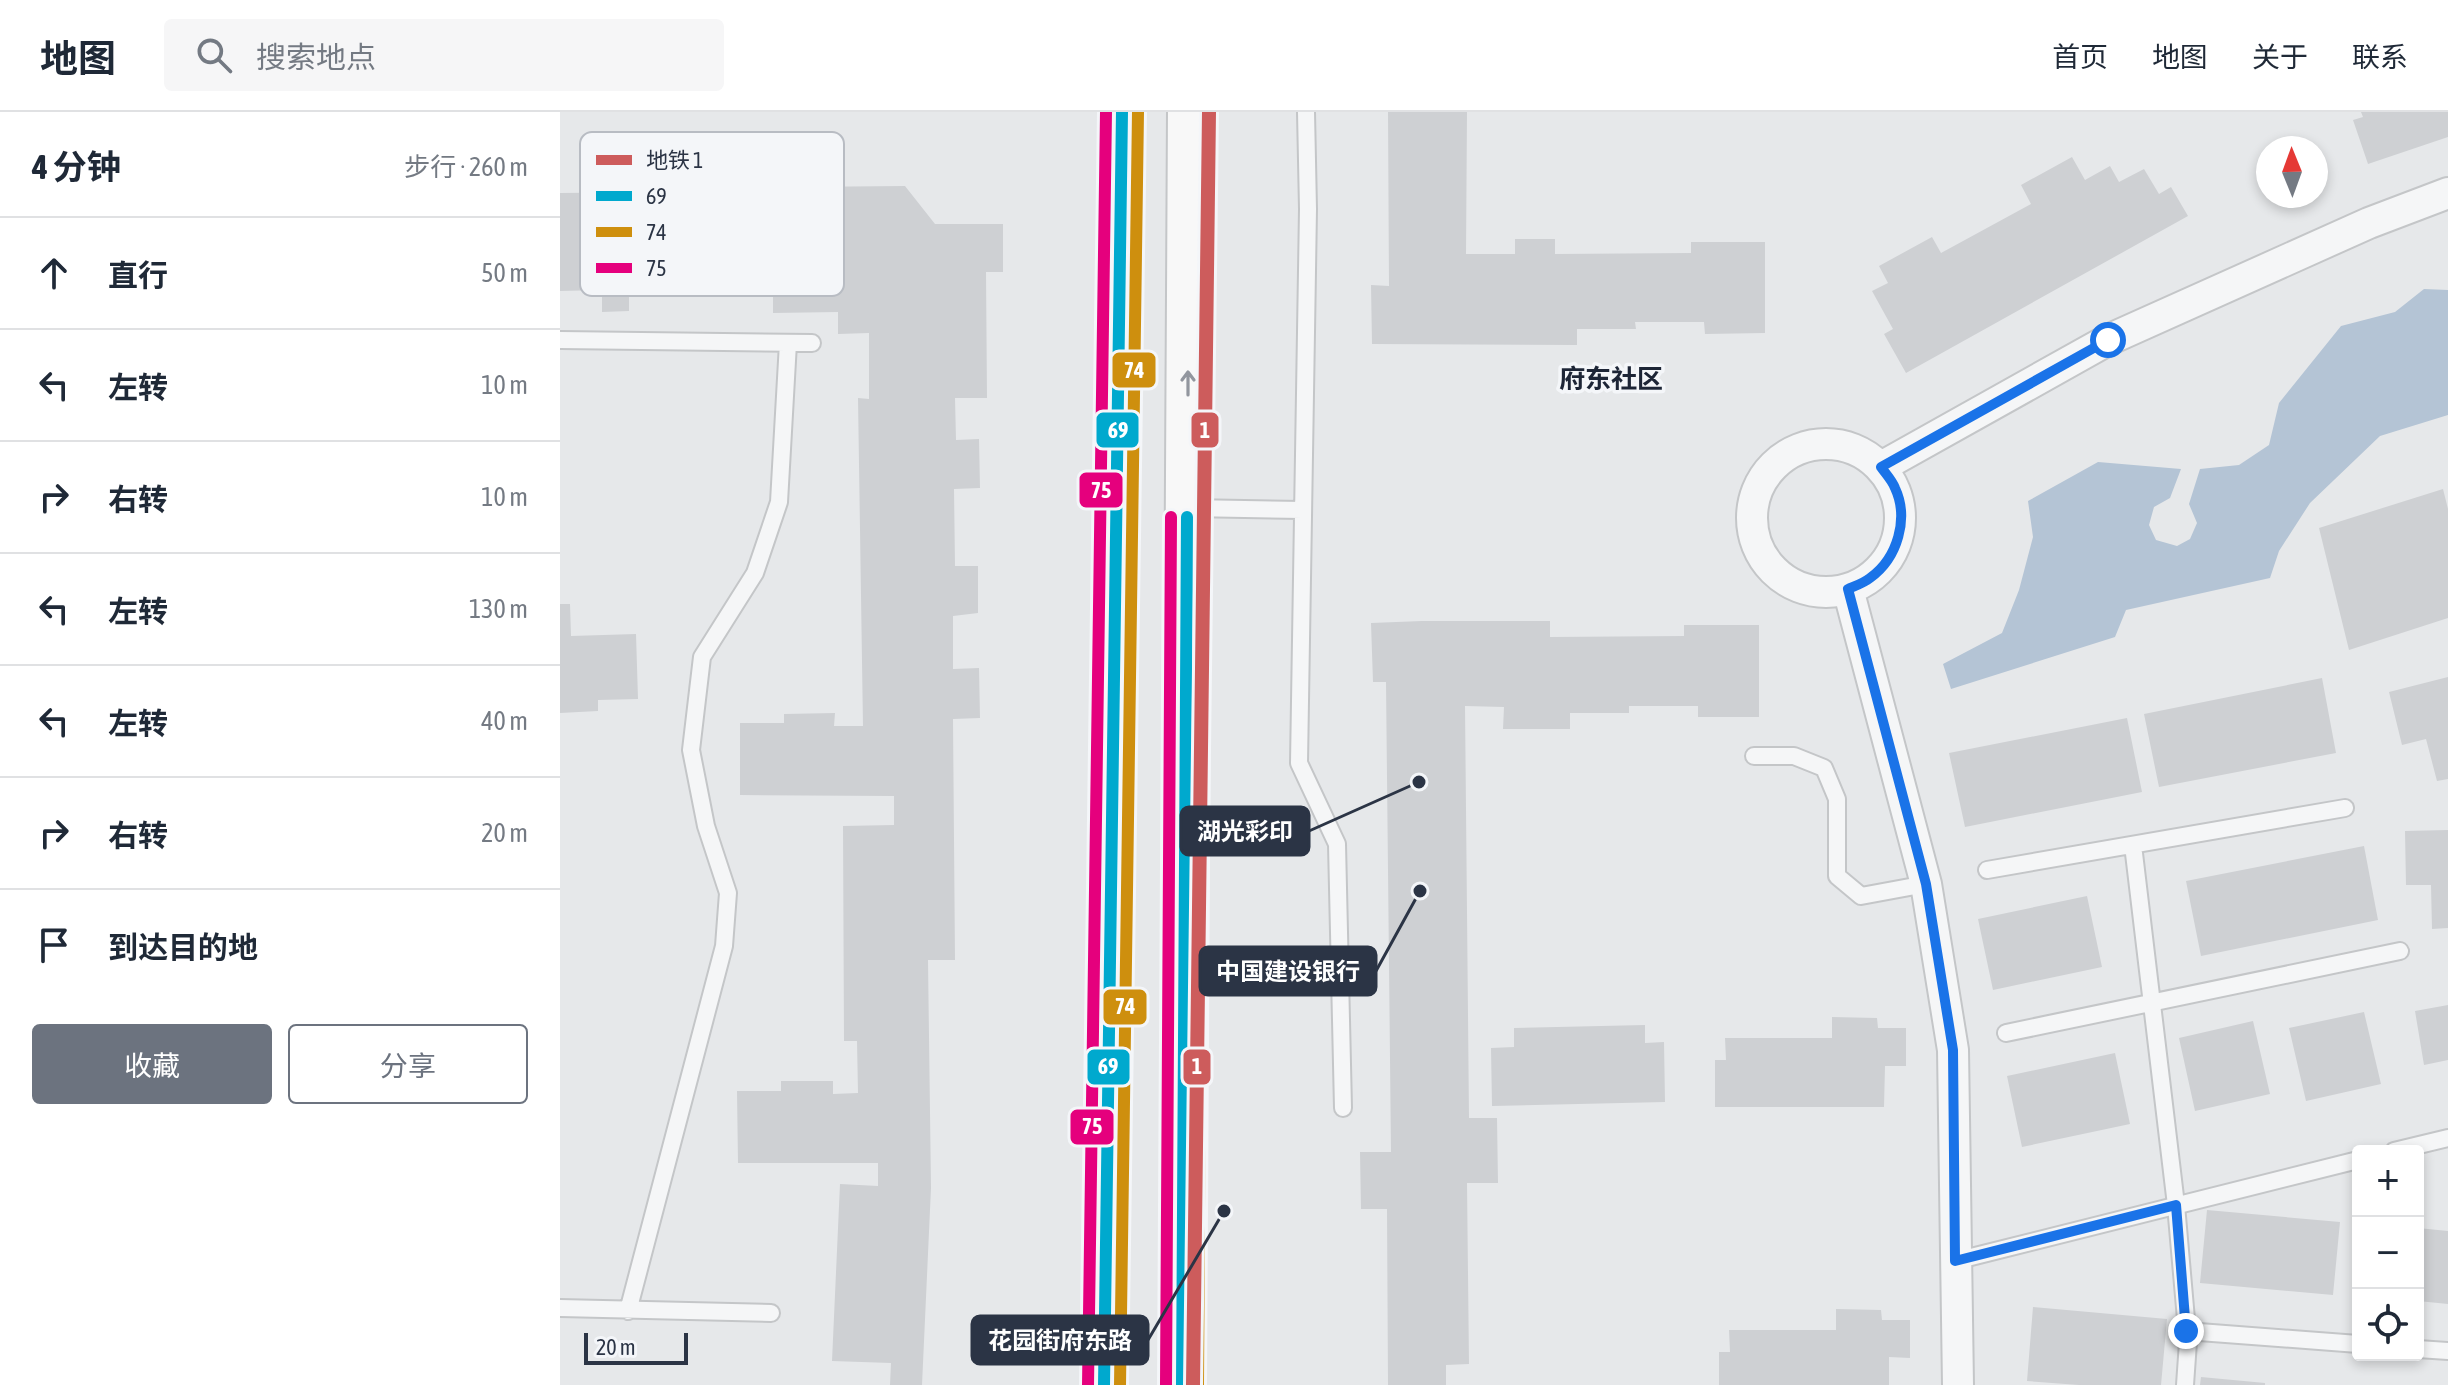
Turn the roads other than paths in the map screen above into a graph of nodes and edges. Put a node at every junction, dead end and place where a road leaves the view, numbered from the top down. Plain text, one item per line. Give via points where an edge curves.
1 (1122, 112) edge
2 (1189, 112) edge
3 (1306, 112) edge
4 (2448, 193) edge
5 (560, 340) edge
6 (788, 343) junction
7 (812, 343) dead end
8 (1881, 467) junction
9 (1187, 508) junction
10 (1302, 510) junction
11 (1848, 589) junction
12 (1754, 756) dead end
13 (2345, 808) dead end
14 (2133, 845) junction
15 (1987, 870) dead end
16 (1926, 884) junction
17 (2400, 951) dead end
18 (2152, 1002) junction
19 (2006, 1033) dead end
20 (1343, 1108) dead end
21 (2448, 1138) edge
22 (2419, 1145) edge
23 (2352, 1161) edge
24 (2176, 1205) junction
25 (1955, 1261) junction
26 (560, 1308) edge
27 (628, 1311) junction
28 (771, 1313) dead end
29 (2186, 1331) junction
30 (2352, 1344) edge
31 (2424, 1349) edge
32 (2448, 1351) edge
33 (1104, 1385) edge
34 (1182, 1385) edge
35 (1958, 1385) edge
36 (2185, 1385) edge

1 - 33 main road
9 -> 2 main road
3 - 10 lane
4 - 8 street via 2108,340
5 - 6 lane
6 - 7 lane
6 - 27 lane via 779,502 755,573 702,657 691,750 706,826 728,893 724,946
8 - 11 street via 1895,487 1899,537 1888,560 1870,578
8 - 11 street via 1862,452 1839,444 1815,444 1773,466 1752,509 1753,533 1778,574 1822,592
9 - 10 lane
9 - 34 main road
10 - 20 lane via 1299,763 1337,844
11 - 16 street
12 - 16 lane via 1794,756 1824,768 1837,799 1837,876 1861,896
13 - 14 lane
14 - 15 lane
14 - 18 lane
16 - 25 street via 1953,1050
17 - 18 lane
18 - 19 lane
18 - 24 lane
21 - 22 lane
23 - 24 lane
24 - 25 lane
24 - 29 lane
25 - 35 street
26 - 27 lane
27 - 28 lane
29 - 30 lane
29 - 36 lane
31 - 32 lane

